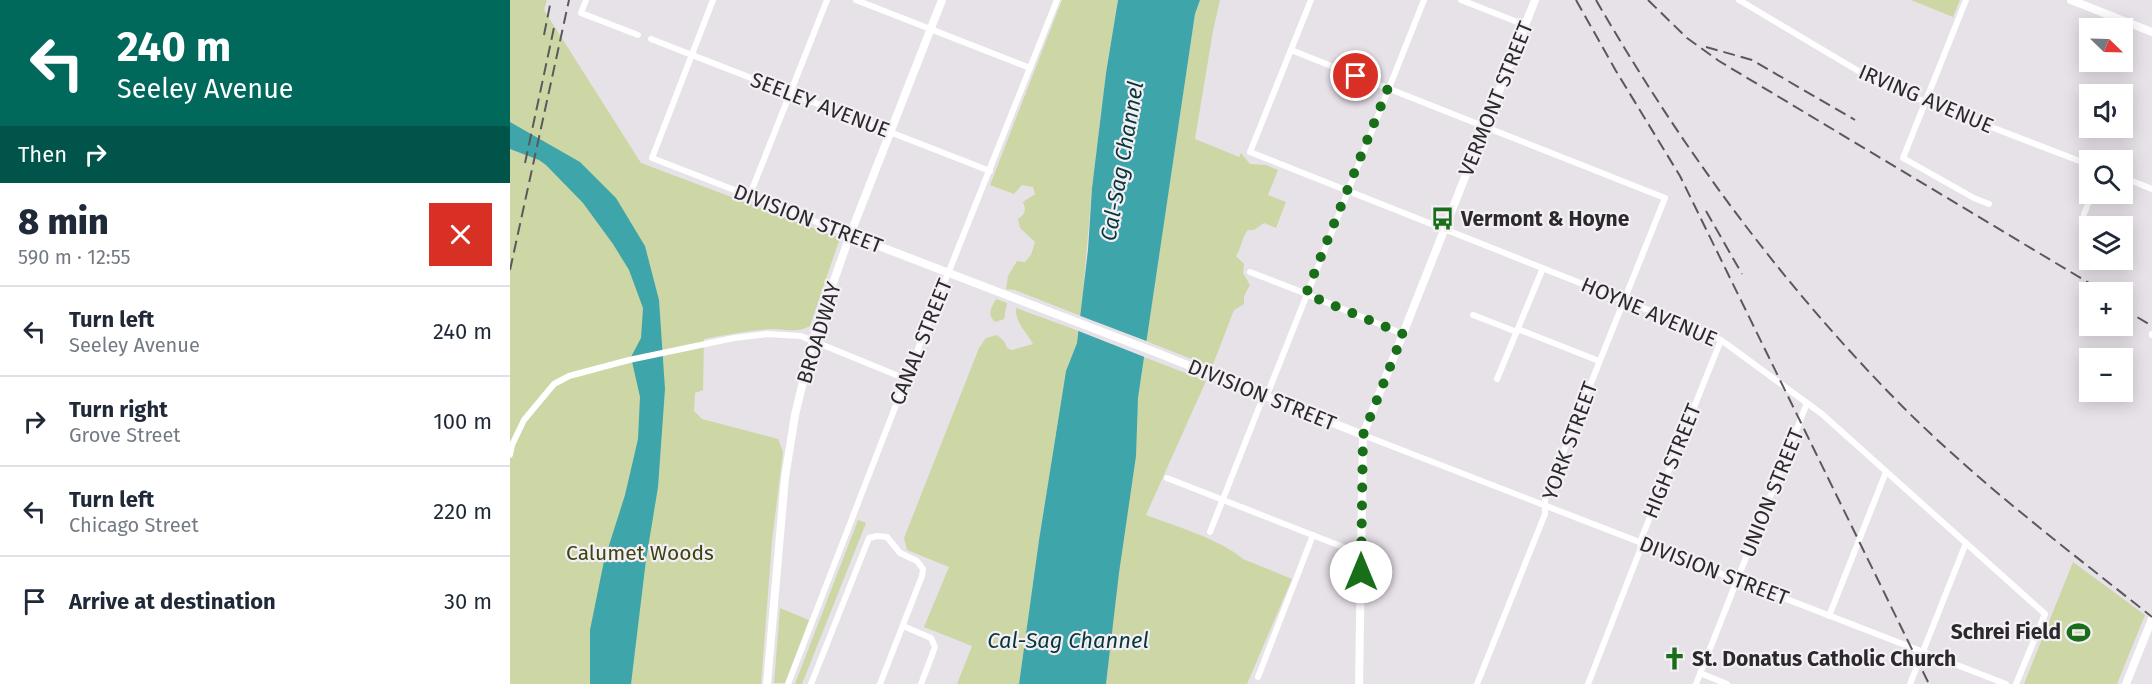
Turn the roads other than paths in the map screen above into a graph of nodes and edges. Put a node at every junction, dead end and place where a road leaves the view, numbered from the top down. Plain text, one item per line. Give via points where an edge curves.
1 (586, 0) edge
2 (713, 0) edge
3 (827, 0) edge
4 (856, 0) edge
5 (942, 0) edge
6 (1058, 0) edge
7 (1311, 0) edge
8 (1424, 0) edge
9 (1461, 0) edge
10 (1535, 0) edge
11 (1966, 0) edge
12 (2071, 0) edge
13 (1743, 1) edge
14 (2090, 4) edge
15 (1525, 25) junction
16 (930, 29) junction
17 (2152, 32) edge
18 (638, 35) dead end
19 (651, 39) dead end
20 (1291, 50) junction
21 (692, 55) junction
22 (1030, 68) junction
23 (1388, 88) junction
24 (791, 94) junction
25 (1926, 102) junction
26 (1485, 126) junction
27 (889, 132) junction
28 (2079, 161) edge
29 (990, 171) junction
30 (2133, 181) edge
31 (2152, 189) edge
32 (1347, 191) junction
33 (749, 196) junction
34 (1989, 204) dead end
35 (2088, 204) edge
36 (2084, 214) dead end
37 (1444, 229) junction
38 (850, 235) junction
39 (1543, 268) junction
40 (1250, 272) dead end
41 (949, 273) junction
42 (1306, 294) junction
43 (1624, 300) junction
44 (1473, 315) dead end
45 (1518, 330) junction
46 (1403, 334) junction
47 (813, 340) junction
48 (1721, 340) junction
49 (1599, 361) junction
50 (906, 379) junction
51 (1497, 379) dead end
52 (1265, 396) junction
53 (1808, 403) junction
54 (1363, 435) junction
55 (510, 455) edge
56 (1887, 472) junction
57 (1167, 478) dead end
58 (1223, 499) junction
59 (1545, 506) junction
60 (1210, 532) dead end
61 (1313, 535) junction
62 (1642, 543) junction
63 (1966, 543) junction
64 (1361, 554) junction
65 (1737, 580) junction
66 (1828, 615) junction
67 (2152, 619) edge
68 (903, 626) junction
69 (1923, 652) junction
70 (1700, 673) junction
71 (1258, 677) dead end
72 (767, 684) edge
73 (788, 684) edge
74 (811, 684) edge
75 (880, 684) edge
76 (921, 684) edge
77 (1359, 684) edge
78 (1477, 684) edge
79 (1587, 684) edge
80 (1696, 684) edge
81 (1727, 684) edge
82 (1910, 684) edge
83 (2006, 684) edge
84 (2016, 684) edge
85 (2126, 684) edge

1 - 18 street via 580,13
2 - 21 street
3 - 24 street
4 - 16 street
5 - 16 street, BROADWAY
6 - 22 street, CANAL STREET
7 - 20 street
8 - 23 street
9 - 15 street
10 - 15 street, VERMONT STREET
11 - 25 street
12 - 14 main road
13 - 25 street, IRVING AVENUE via 1869,79
14 - 17 main road
15 - 26 street, VERMONT STREET
16 - 22 street
16 - 27 street, BROADWAY
19 - 21 street, SEELEY AVENUE
20 - 23 street
20 - 32 street, HOYNE AVENUE via 1250,153
21 - 24 street, SEELEY AVENUE
21 - 33 street, DIVISION STREET via 652,158
22 - 29 street, CANAL STREET
23 - 26 street
23 - 32 street
24 - 27 street, SEELEY AVENUE
24 - 33 street
25 - 28 street, IRVING AVENUE
25 - 34 street via 1903,158
26 - 37 street, VERMONT STREET
26 - 43 street, YORK STREET via 1665,198
27 - 29 street, SEELEY AVENUE
27 - 38 street, BROADWAY
29 - 41 street, CANAL STREET
30 - 31 street
32 - 37 street, HOYNE AVENUE
32 - 42 street
33 - 38 street, DIVISION STREET
35 - 36 street
37 - 39 street, HOYNE AVENUE
37 - 46 street, VERMONT STREET
38 - 41 street, DIVISION STREET
38 - 47 street, BROADWAY
39 - 43 street, HOYNE AVENUE
39 - 45 street
40 - 42 street
41 - 50 street, CANAL STREET
41 - 52 street, DIVISION STREET
42 - 46 street
42 - 52 street
43 - 48 street, HOYNE AVENUE
43 - 49 street, YORK STREET
44 - 45 street
45 - 49 street
45 - 51 street
46 - 54 street, VERMONT STREET
47 - 50 street
47 - 55 street via 791,334 759,334 569,376 554,384 524,420
47 - 72 street, BROADWAY via 785,478
48 - 53 street, HOYNE AVENUE
48 - 62 street, HIGH STREET
49 - 59 street, YORK STREET
50 - 73 street, CANAL STREET
52 - 54 street, DIVISION STREET
52 - 58 street
53 - 56 street, HOYNE AVENUE
53 - 65 street, UNION STREET
54 - 59 street, DIVISION STREET
54 - 64 street, VERMONT STREET
56 - 63 street, HOYNE AVENUE
56 - 66 street
57 - 58 street
58 - 60 street
58 - 61 street
59 - 62 street, DIVISION STREET
59 - 78 street, YORK STREET
61 - 64 street
61 - 71 street
62 - 65 street, DIVISION STREET
62 - 79 street, HIGH STREET
63 - 69 street
63 - 84 street, HOYNE AVENUE via 2045,614
64 - 77 street, VERMONT STREET
65 - 66 street, DIVISION STREET
65 - 70 street, UNION STREET
66 - 69 street, DIVISION STREET
67 - 85 main road
68 - 74 street via 923,569 917,561 900,553 887,537 869,538
68 - 75 street
68 - 76 street via 932,638 935,647
69 - 82 street
69 - 83 street, DIVISION STREET
70 - 80 street, UNION STREET
70 - 81 street

